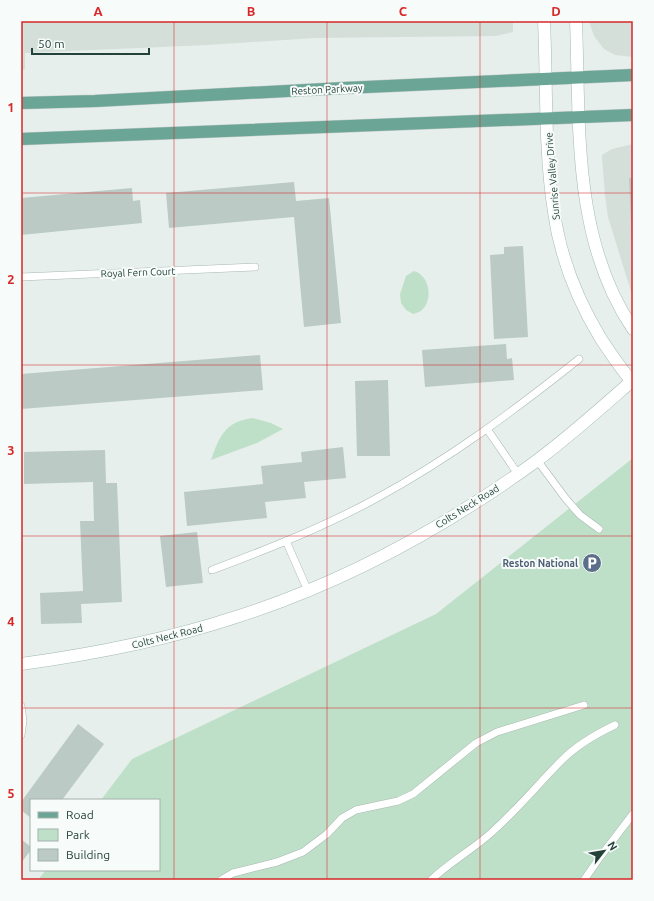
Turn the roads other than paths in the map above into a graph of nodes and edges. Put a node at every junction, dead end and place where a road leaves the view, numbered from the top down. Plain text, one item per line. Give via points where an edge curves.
1 (544, 21) edge
2 (576, 21) edge
3 (633, 75) edge
4 (578, 78) junction
5 (546, 80) junction
6 (21, 103) edge
7 (633, 115) edge
8 (579, 118) junction
9 (547, 119) junction
10 (21, 139) edge
11 (255, 267) dead end
12 (21, 277) edge
13 (633, 329) edge
14 (579, 358) dead end
15 (632, 382) edge
16 (487, 429) junction
17 (537, 460) junction
18 (518, 474) junction
19 (599, 528) dead end
20 (286, 542) junction
21 (212, 570) dead end
22 (308, 591) junction
23 (21, 664) edge
24 (584, 705) dead end
25 (21, 706) edge
26 (615, 724) dead end
27 (21, 735) edge
28 (633, 814) edge
29 (221, 880) edge
30 (431, 880) edge
31 (584, 880) edge

1 - 5 main road, Sunrise Valley Drive
2 - 4 main road
3 - 4 main road, Reston Parkway
4 - 5 main road, Reston Parkway
4 - 8 main road
5 - 6 main road, Reston Parkway
5 - 9 main road, Sunrise Valley Drive
7 - 8 main road
8 - 9 main road
8 - 13 main road via 586,202 595,247 604,275
9 - 10 main road
9 - 15 main road, Sunrise Valley Drive via 554,212 563,254 589,317 616,362
11 - 12 lane, Royal Fern Court
14 - 16 lane
15 - 17 main road, Colts Neck Road
16 - 18 lane
16 - 20 lane via 365,505
17 - 18 main road, Colts Neck Road
17 - 19 lane via 580,515
18 - 22 main road, Colts Neck Road via 427,531
20 - 21 lane
20 - 22 lane
22 - 23 main road, Colts Neck Road via 241,616 180,633 94,653
24 - 29 lane via 497,732 476,744 413,794 398,801 356,810 342,818 327,834 303,852 277,862 233,873
25 - 27 lane
26 - 30 lane via 563,759 490,834
28 - 31 lane

